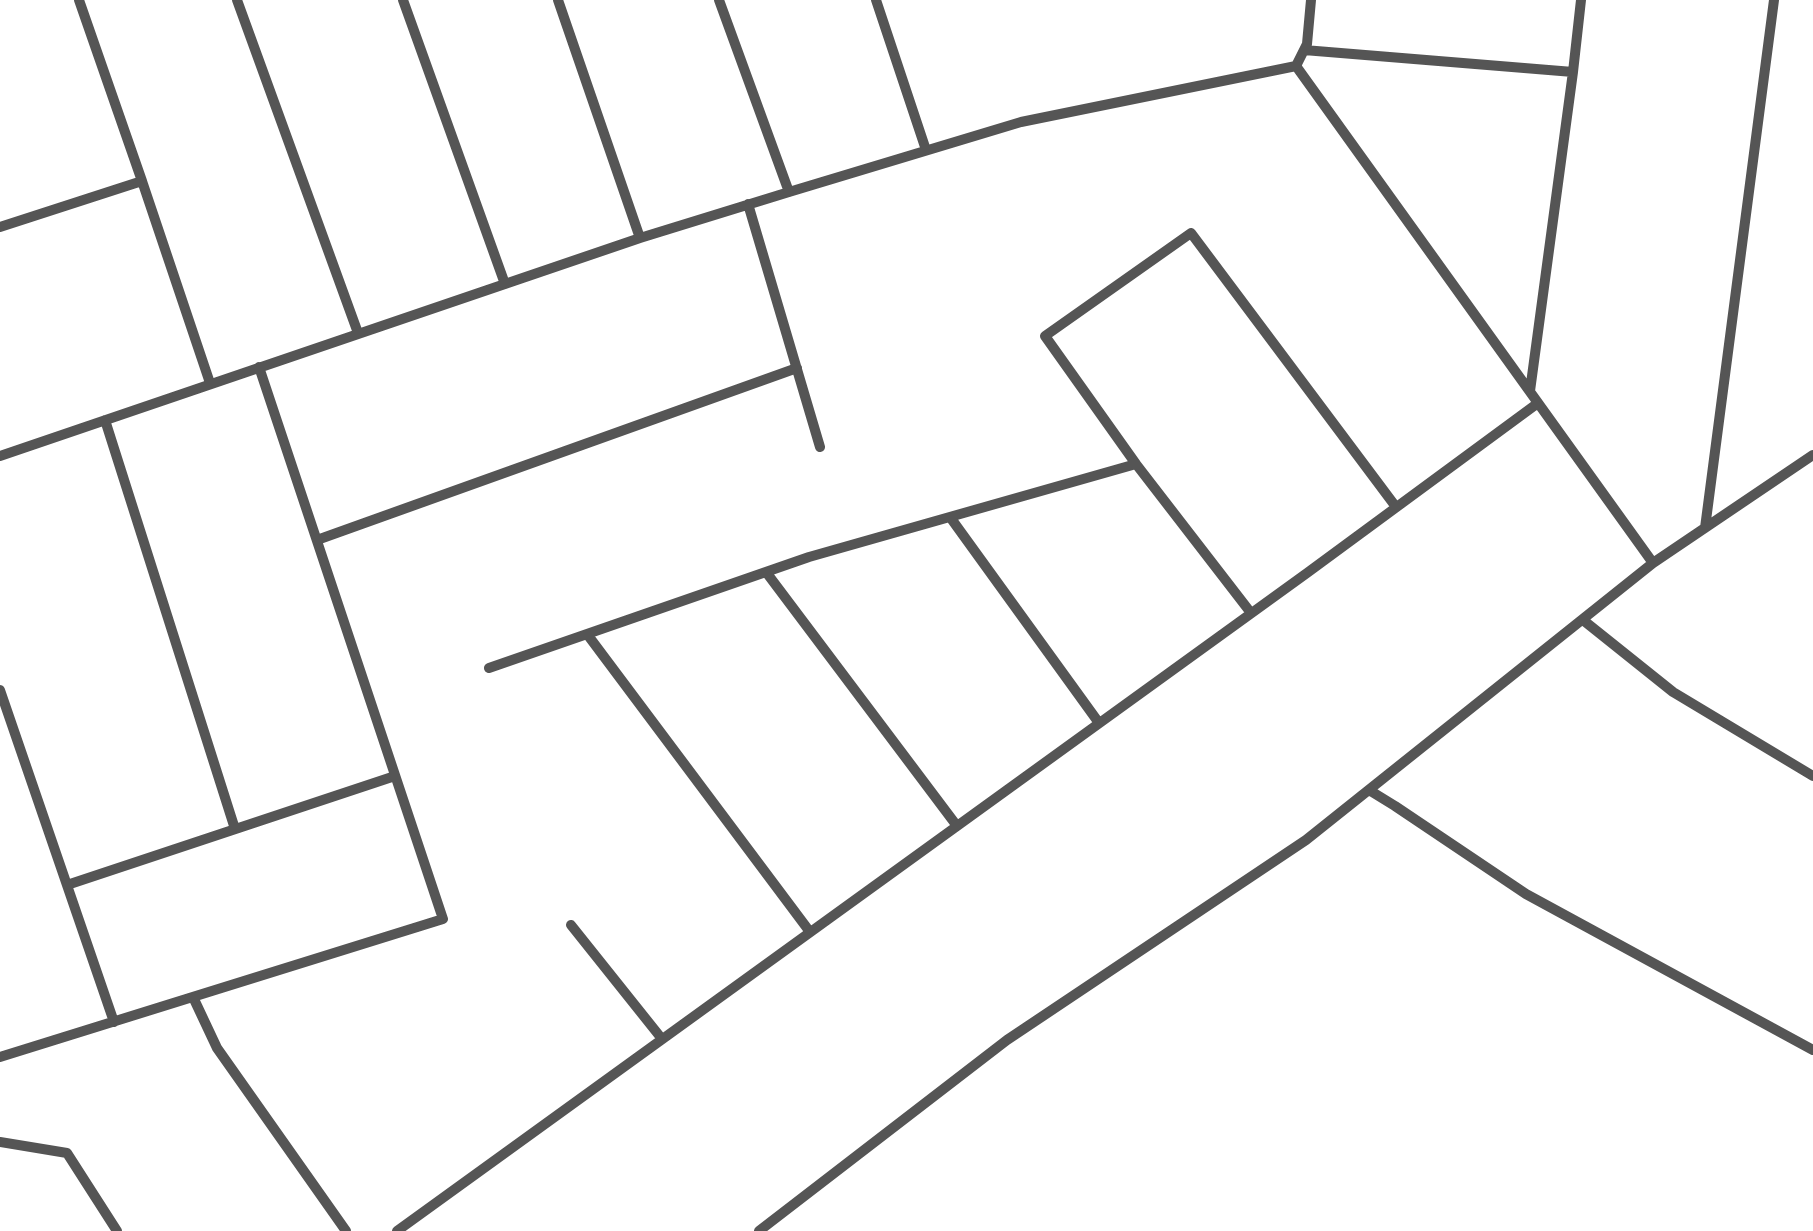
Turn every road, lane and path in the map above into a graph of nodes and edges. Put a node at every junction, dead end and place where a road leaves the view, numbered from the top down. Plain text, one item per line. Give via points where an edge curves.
1 (79, 0) edge
2 (237, 0) edge
3 (403, 0) edge
4 (558, 0) edge
5 (719, 0) edge
6 (876, 0) edge
7 (1311, 0) edge
8 (1581, 0) edge
9 (1774, 0) edge
10 (1304, 50) junction
11 (1296, 66) junction
12 (1573, 72) junction
13 (926, 150) junction
14 (142, 181) junction
15 (789, 192) junction
16 (748, 204) junction
17 (0, 227) edge
18 (640, 238) junction
19 (504, 284) junction
20 (358, 333) junction
21 (259, 367) junction
22 (797, 368) junction
23 (210, 383) junction
24 (1530, 391) junction
25 (1538, 403) junction
26 (105, 420) junction
27 (820, 447) dead end
28 (1813, 455) edge
29 (0, 456) edge
30 (1136, 464) junction
31 (1396, 508) junction
32 (950, 517) junction
33 (1705, 528) junction
34 (317, 540) junction
35 (1653, 563) junction
36 (766, 572) junction
37 (1251, 613) junction
38 (1582, 620) junction
39 (587, 634) junction
40 (489, 668) dead end
41 (0, 690) edge
42 (1099, 723) junction
43 (395, 776) junction
44 (1813, 776) edge
45 (1369, 790) junction
46 (957, 826) junction
47 (235, 829) junction
48 (67, 885) junction
49 (571, 925) dead end
50 (810, 932) junction
51 (193, 997) junction
52 (114, 1022) junction
53 (662, 1039) junction
54 (1813, 1050) edge
55 (0, 1057) edge
56 (0, 1142) edge
57 (117, 1231) edge
58 (346, 1231) edge
59 (397, 1231) edge
60 (759, 1231) edge

1 - 14 street
2 - 20 street
3 - 19 street
4 - 18 street
5 - 15 street
6 - 13 street
7 - 10 street
8 - 12 street
9 - 33 street
10 - 11 street
10 - 12 street
11 - 13 street via 1021,122
11 - 24 street
12 - 24 street
13 - 15 street
14 - 17 street
14 - 23 street
15 - 16 street
16 - 18 street
16 - 22 street
18 - 19 street
19 - 20 street
20 - 21 street
21 - 23 street
21 - 34 street
22 - 27 street
22 - 34 street
23 - 26 street
24 - 25 street
25 - 31 street
25 - 35 street
26 - 29 street
26 - 47 street
28 - 33 street
30 - 31 street via 1045,336 1191,233
30 - 32 street
30 - 37 street
31 - 37 street
32 - 36 street
32 - 42 street
33 - 35 street
34 - 43 street
35 - 38 street
36 - 39 street
36 - 46 street
37 - 42 street
38 - 44 street via 1673,692
38 - 45 street
39 - 40 street
39 - 50 street
41 - 48 street
42 - 46 street
43 - 47 street
43 - 51 street via 443,919
45 - 54 street via 1526,894
45 - 60 street via 1306,840 1007,1040
46 - 50 street
47 - 48 street
48 - 52 street
49 - 53 street
50 - 53 street
51 - 52 street
51 - 58 street via 217,1048
52 - 55 street
53 - 59 street
56 - 57 street via 67,1153

